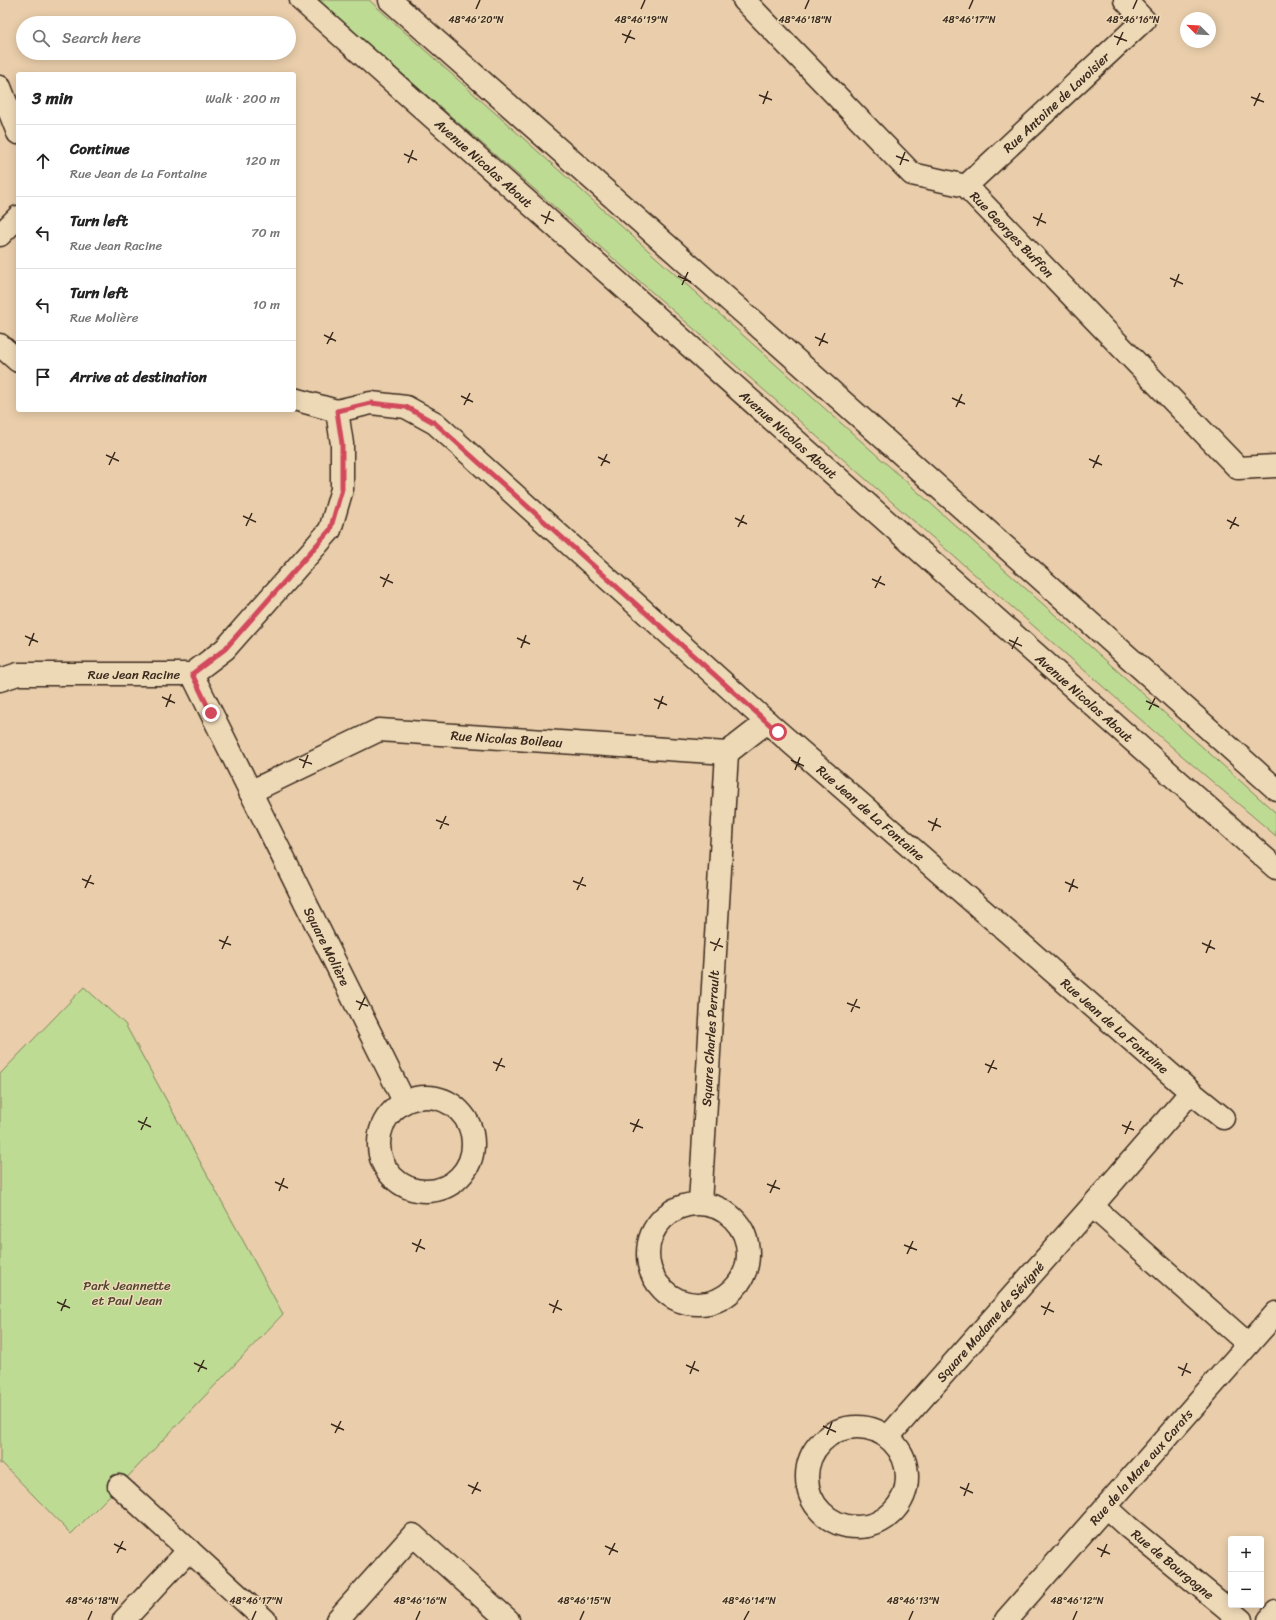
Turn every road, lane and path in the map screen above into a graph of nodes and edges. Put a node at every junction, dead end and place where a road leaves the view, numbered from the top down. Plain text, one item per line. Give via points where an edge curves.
1 (301, 0) edge
2 (390, 0) edge
3 (744, 0) edge
4 (1125, 0) edge
5 (0, 87) edge
6 (16, 128) edge
7 (966, 186) junction
8 (16, 219) edge
9 (0, 235) edge
10 (0, 345) edge
11 (16, 359) edge
12 (296, 400) edge
13 (337, 411) junction
14 (1276, 466) edge
15 (192, 674) junction
16 (0, 680) edge
17 (767, 722) junction
18 (727, 753) junction
19 (1276, 788) edge
20 (250, 792) junction
21 (1276, 868) edge
22 (1191, 1092) junction
23 (404, 1102) junction
24 (1223, 1118) dead end
25 (700, 1203) junction
26 (1092, 1206) junction
27 (1276, 1313) edge
28 (1248, 1344) junction
29 (888, 1437) junction
30 (119, 1486) dead end
31 (1106, 1507) junction
32 (189, 1550) junction
33 (1276, 1612) edge
34 (124, 1620) edge
35 (265, 1620) edge
36 (337, 1620) edge
37 (508, 1620) edge
38 (1006, 1620) edge
39 (1242, 1620) edge
40 (1269, 1620) edge

1 - 21 street, Avenue Nicolas About
2 - 19 street
3 - 7 street, Rue Georges Buffon via 912,174
4 - 7 street, Rue Antoine de Lavoisier via 1144,20
5 - 6 street
7 - 14 street, Rue Georges Buffon via 1238,468
8 - 9 street
10 - 11 street
12 - 13 street
13 - 15 street, Rue Jean Racine via 342,444 342,489 330,530 225,649
13 - 17 street, Rue Jean de La Fontaine via 371,403 406,407 435,423
15 - 16 street, Rue Jean Racine via 18,674
15 - 20 street, Square Molière
17 - 18 street
17 - 22 street, Rue Jean de La Fontaine
18 - 20 street, Rue Nicolas Boileau via 379,730
18 - 25 street, Square Charles Perrault
20 - 23 street, Square Molière
22 - 24 street, Rue Jean de La Fontaine
22 - 26 street
23 - 23 street via 418,1097 448,1101 460,1110 469,1122 474,1136 474,1151 469,1166 460,1178 448,1187 432,1192 416,1191 400,1184 388,1173 380,1158 378,1142 382,1126 391,1112
25 - 25 street via 682,1205 667,1214 656,1227 648,1243 648,1260 653,1277 663,1291 678,1300 695,1305 712,1303 727,1295 739,1283 747,1267 749,1250 745,1234 735,1219 712,1205
26 - 28 street
26 - 29 street, Square Madame de Sévigné
27 - 28 street, Rue de la Mare aux Carats
28 - 31 street, Rue de la Mare aux Carats
29 - 29 street via 875,1429 859,1426 843,1428 829,1435 817,1446 809,1460 808,1491 815,1506 826,1518 842,1526 859,1528 877,1524 891,1515 902,1501 908,1484 907,1467 900,1450
30 - 32 street
31 - 38 street, Rue de la Mare aux Carats
31 - 39 street, Rue de Bourgogne
32 - 34 street
32 - 35 street
33 - 40 street
36 - 37 street via 413,1535

